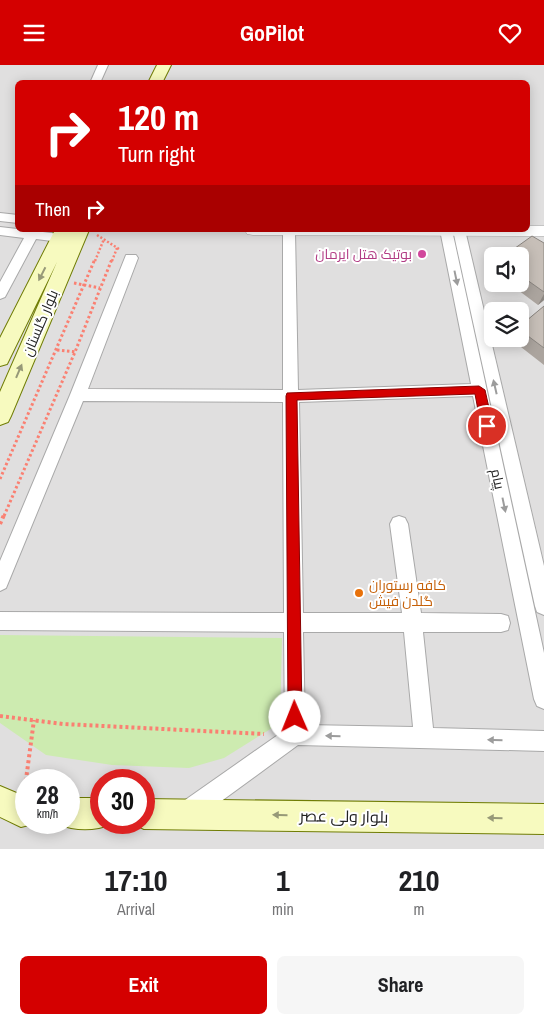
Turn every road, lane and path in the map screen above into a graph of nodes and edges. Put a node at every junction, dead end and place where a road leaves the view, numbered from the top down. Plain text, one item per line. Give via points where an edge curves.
1 (103, 65) edge
2 (164, 65) edge
3 (96, 80) edge
4 (156, 80) edge
5 (0, 217) edge
6 (15, 219) edge
7 (0, 231) edge
8 (530, 231) edge
9 (544, 231) edge
10 (79, 232) edge
11 (93, 232) edge
12 (289, 232) edge
13 (446, 232) edge
14 (460, 232) edge
15 (62, 234) edge
16 (32, 235) junction
17 (104, 239) junction
18 (117, 248) junction
19 (130, 258) joint
20 (58, 281) junction
21 (84, 285) junction
22 (100, 288) junction
23 (118, 292) junction
24 (0, 294) edge
25 (56, 350) junction
26 (75, 352) junction
27 (94, 354) junction
28 (0, 358) edge
29 (479, 390) junction
30 (78, 395) junction
31 (291, 396) junction
32 (0, 416) edge
33 (0, 479) edge
34 (0, 524) edge
35 (399, 524) dead end
36 (538, 551) edge
37 (514, 552) junction
38 (0, 582) edge
39 (544, 606) edge
40 (0, 621) edge
41 (294, 623) junction
42 (413, 623) junction
43 (501, 623) dead end
44 (544, 699) edge
45 (0, 716) edge
46 (34, 720) junction
47 (295, 735) junction
48 (424, 738) junction
49 (544, 741) edge
50 (24, 769) edge
51 (155, 814) edge
52 (184, 814) junction
53 (544, 819) edge

1 - 3 street
2 - 4 main road
5 - 6 street
7 - 16 street
8 - 9 street
10 - 20 main road, بلوار گلستان
11 - 17 path
12 - 31 street
13 -> 29 street, پیام
36 -> 14 street, پیام
15 - 16 street
15 -> 28 main road, بلوار گلستان
16 - 24 street
17 - 18 path
17 - 21 path
18 - 19 path
18 - 22 path
19 - 23 street
20 - 21 path
32 -> 20 main road, بلوار گلستان
21 - 22 path
21 - 25 path
22 - 23 path
22 - 26 path
23 - 27 street
25 - 26 path
25 - 33 path
26 - 27 path
26 - 34 path
27 - 30 street
29 - 31 street
29 -> 37 street, پیام
30 - 31 street
30 - 38 street
31 - 41 street
35 - 42 street
36 - 37 street
36 - 39 street, پیام
37 - 44 street, پیام
40 - 41 street
41 - 42 street
41 - 47 street
42 - 43 street
42 - 48 street
45 - 46 path
46 - 47 path
46 - 50 path
48 -> 47 street
47 - 52 street
49 -> 48 street
51 - 52 main road, بلوار ولی عصر
53 -> 52 main road, بلوار ولی عصر

